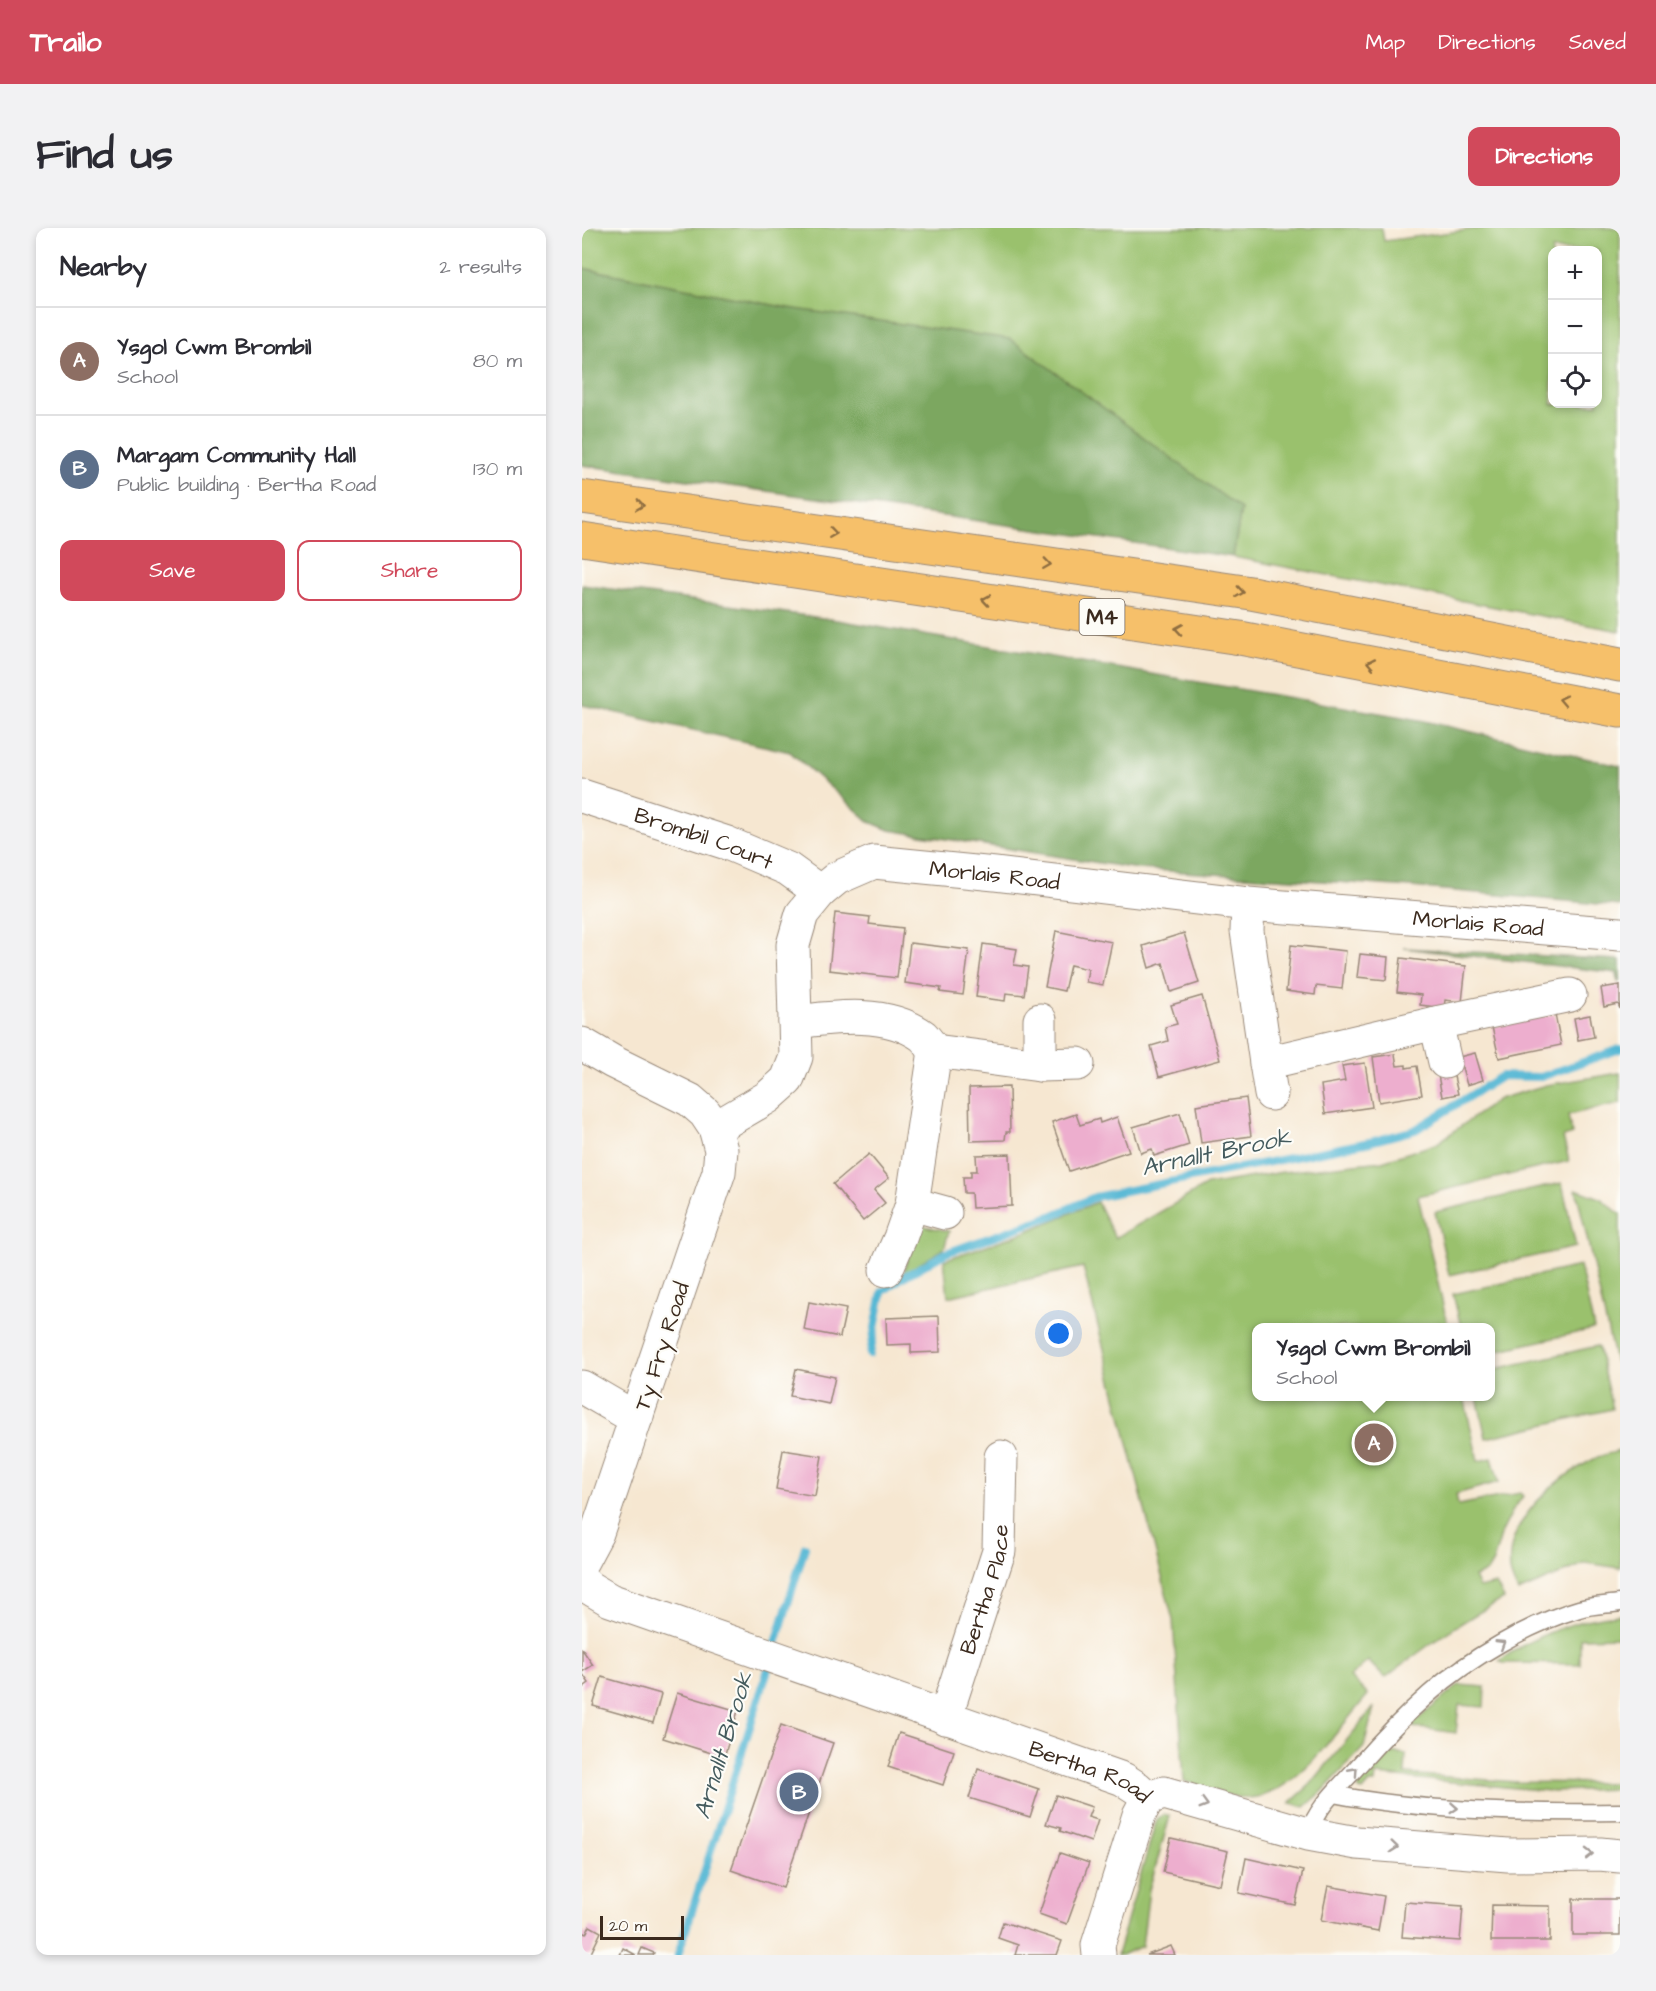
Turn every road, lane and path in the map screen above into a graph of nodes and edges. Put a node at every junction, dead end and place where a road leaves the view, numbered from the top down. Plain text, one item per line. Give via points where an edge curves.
1 (582, 497) edge
2 (582, 539) edge
3 (1620, 664) edge
4 (1620, 711) edge
5 (582, 796) edge
6 (820, 892) junction
7 (1248, 904) junction
8 (1620, 934) edge
9 (1570, 994) dead end
10 (1040, 1020) dead end
11 (795, 1022) junction
12 (1436, 1023) junction
13 (582, 1044) edge
14 (935, 1051) junction
15 (1445, 1062) dead end
16 (1077, 1064) dead end
17 (1040, 1065) junction
18 (715, 1128) junction
19 (912, 1204) junction
20 (945, 1213) dead end
21 (886, 1270) dead end
22 (582, 1387) edge
23 (637, 1416) junction
24 (1001, 1457) dead end
25 (582, 1561) edge
26 (582, 1581) edge
27 (1620, 1603) edge
28 (945, 1718) junction
29 (1333, 1794) junction
30 (1148, 1798) junction
31 (1620, 1812) edge
32 (1308, 1834) junction
33 (1620, 1856) edge
34 (1099, 1955) edge

1 -> 3 highway, M4 via 1251,593
4 -> 2 highway, M4 via 1240,638
5 - 6 street, Brombil Court via 727,843 788,869
6 - 7 street, Morlais Road via 837,878 874,862
6 - 11 street, Morlais Road via 802,914 793,945
7 - 8 street, Morlais Road
7 - 12 street via 1247,930 1268,1078
9 - 12 street
10 - 17 street
11 - 14 street via 861,1017 892,1021 923,1037
11 - 18 street, Morlais Road via 796,1057 787,1080 768,1097
12 - 15 street
13 - 18 street via 690,1100
14 - 17 street
14 - 19 street
16 - 17 street
18 - 23 street, Ty Fry Road via 721,1150 719,1173
19 - 20 street
19 - 21 street
22 - 23 street
23 - 25 street, Ty Fry Road via 597,1533
24 - 28 street, Bertha Place via 999,1551
26 - 28 street, Bertha Road via 610,1600
29 -> 27 lane via 1430,1692 1466,1666 1530,1626 1581,1608
28 - 30 street, Bertha Road via 1123,1779
29 -> 31 lane via 1458,1808
29 - 32 lane via 1316,1813
30 -> 32 street, Bertha Road via 1164,1792
30 - 34 street via 1132,1836 1098,1945
32 -> 33 street, Bertha Road via 1407,1848 1508,1855

